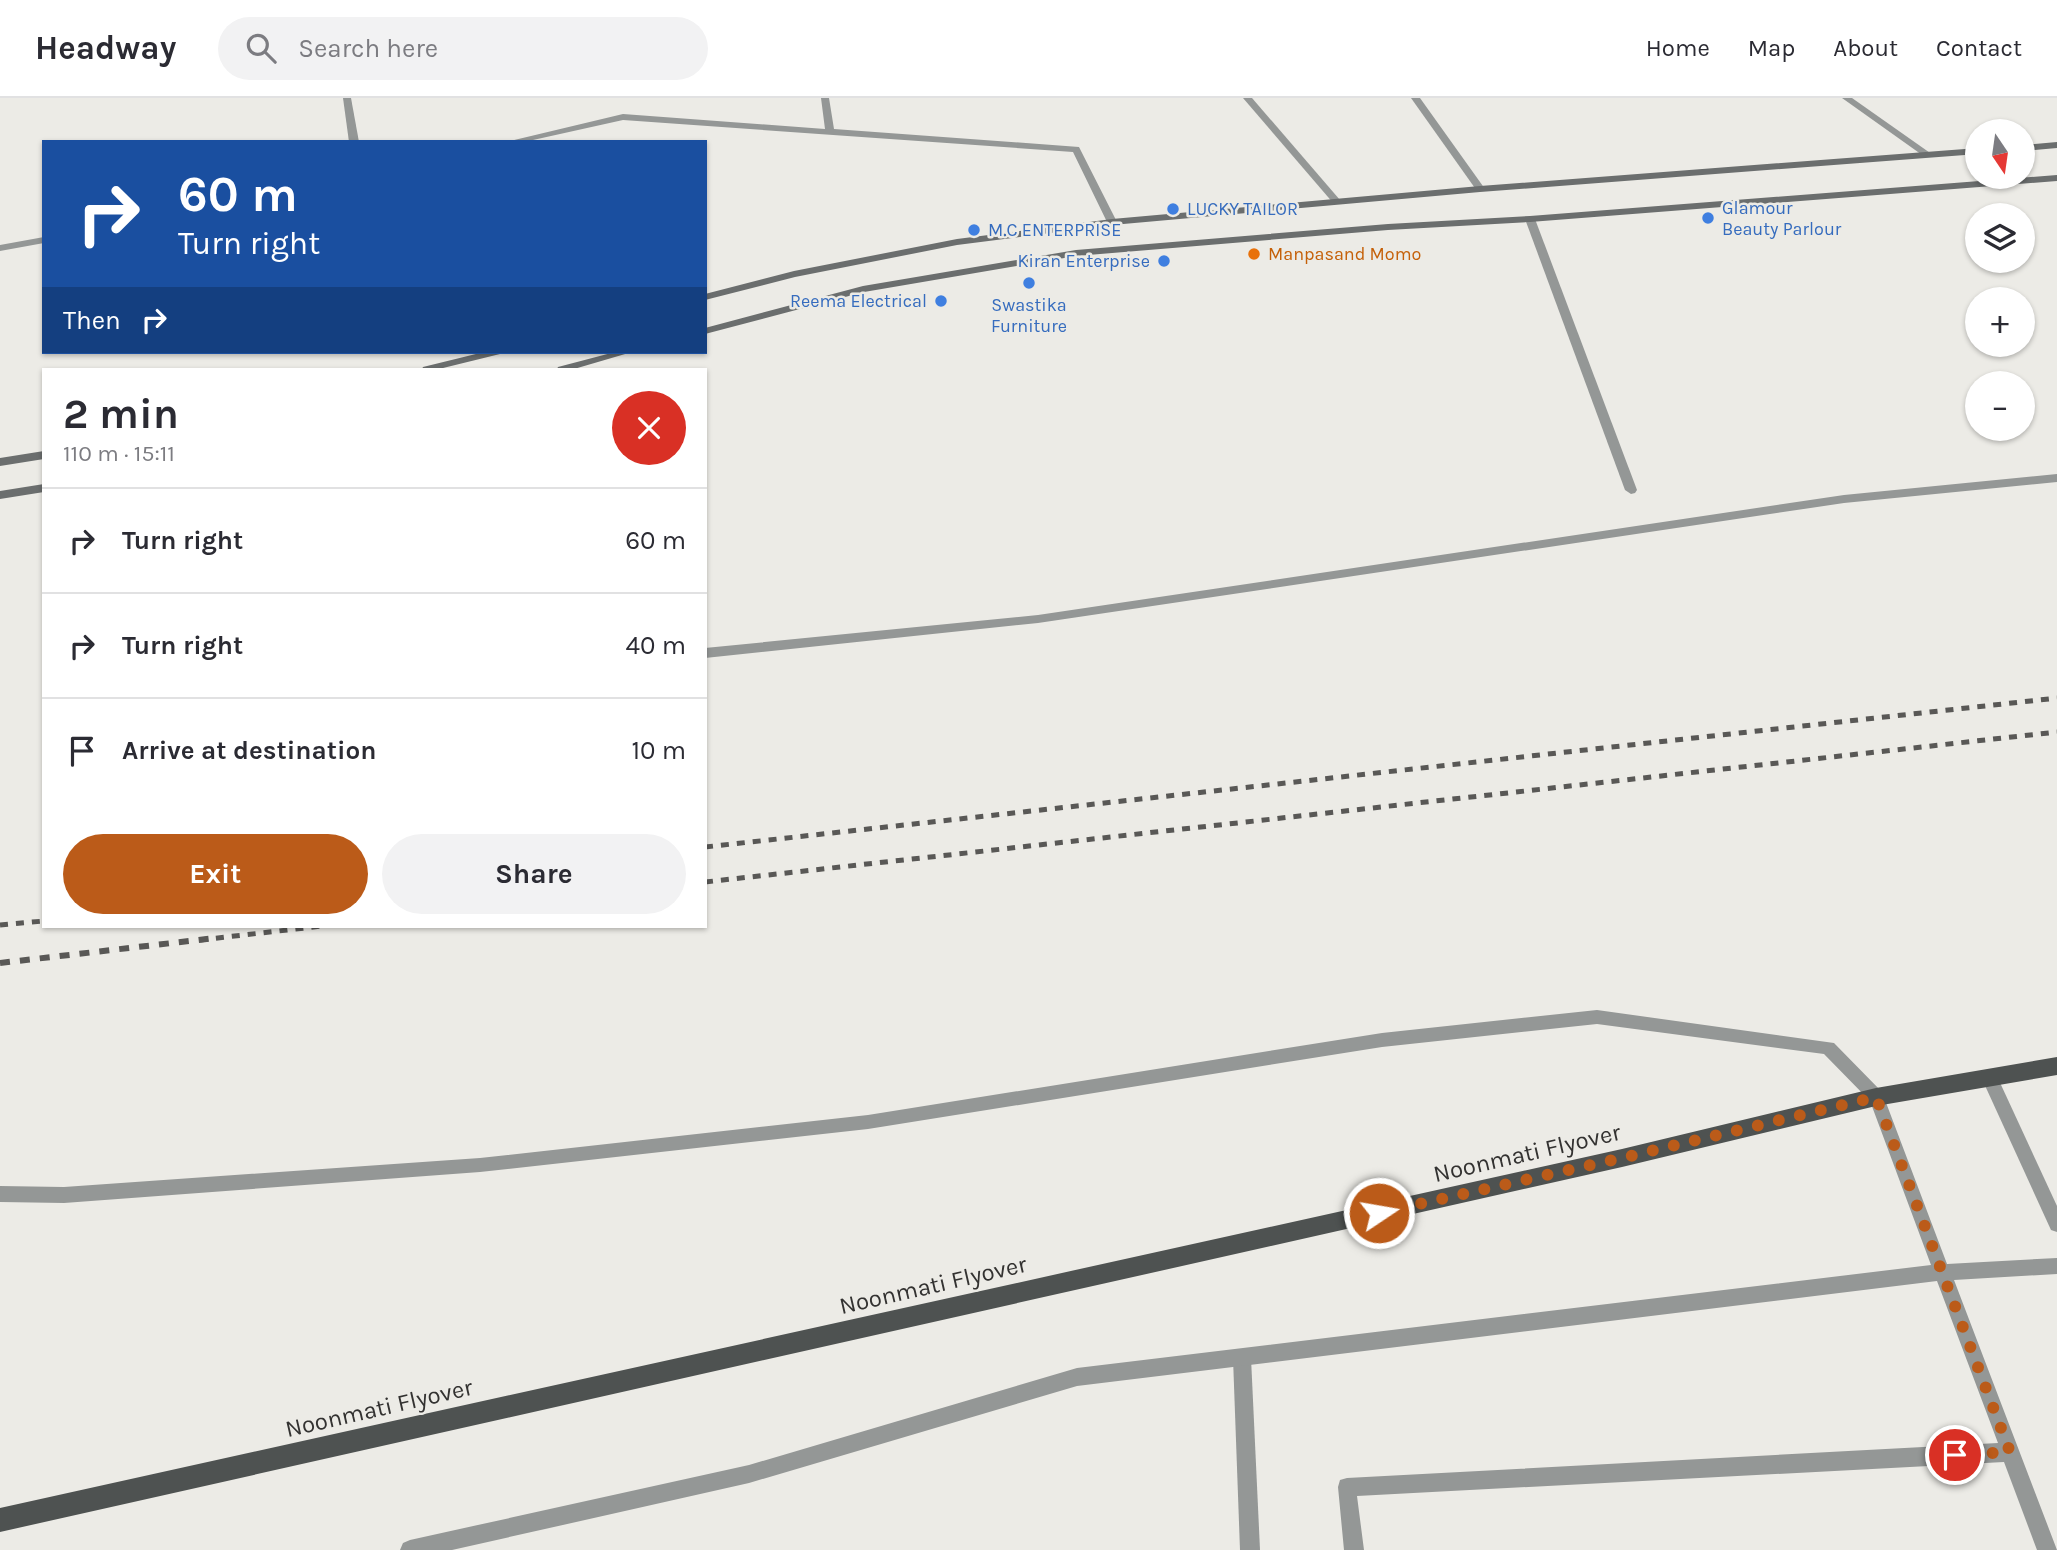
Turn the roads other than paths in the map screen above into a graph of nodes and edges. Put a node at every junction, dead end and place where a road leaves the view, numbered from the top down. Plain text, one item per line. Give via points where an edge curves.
1 (347, 98) edge
2 (825, 98) edge
3 (1247, 98) edge
4 (1415, 98) edge
5 (1846, 98) edge
6 (830, 131) junction
7 (354, 140) edge
8 (519, 140) edge
9 (2057, 145) edge
10 (2035, 147) edge
11 (1965, 152) edge
12 (1928, 155) junction
13 (2057, 178) edge
14 (1480, 189) junction
15 (1338, 202) junction
16 (1530, 219) junction
17 (1112, 222) junction
18 (42, 240) edge
19 (0, 248) edge
20 (707, 296) edge
21 (707, 330) edge
22 (488, 354) edge
23 (619, 354) edge
24 (431, 368) edge
25 (566, 368) edge
26 (42, 455) edge
27 (0, 462) edge
28 (2057, 478) edge
29 (42, 488) edge
30 (1631, 490) dead end
31 (0, 495) edge
32 (707, 653) edge
33 (2057, 1066) edge
34 (1990, 1079) junction
35 (1876, 1097) junction
36 (0, 1194) edge
37 (2057, 1224) edge
38 (2057, 1266) edge
39 (1942, 1272) junction
40 (1242, 1358) junction
41 (2010, 1452) junction
42 (0, 1520) edge
43 (410, 1550) edge
44 (1250, 1550) edge
45 (1354, 1550) edge
46 (2047, 1550) edge

1 - 7 street
2 - 6 street
3 - 15 street
4 - 14 street
5 - 12 street
6 - 8 street via 623,117
6 - 17 street via 1076,149
9 - 10 main road
11 - 12 main road
12 - 14 main road
13 - 16 main road
14 - 15 main road
15 - 17 main road
16 - 21 main road via 1076,253 863,289
16 - 30 street
17 - 20 main road via 957,242
18 - 19 street
22 - 24 main road
23 - 25 main road
26 - 27 main road
28 - 32 street via 1844,499 1038,619
29 - 31 main road
33 - 34 main road, Noonmati Flyover
34 - 35 main road, Noonmati Flyover
34 - 37 street
35 - 36 street via 1828,1048 1597,1017 1382,1040 868,1122 757,1135 480,1165 64,1195
35 - 39 street
35 - 42 main road, Noonmati Flyover via 1622,1158
38 - 39 street
39 - 40 street
39 - 41 street
40 - 43 street via 1077,1377 749,1474
40 - 44 street
41 - 45 street via 1347,1488
41 - 46 street

